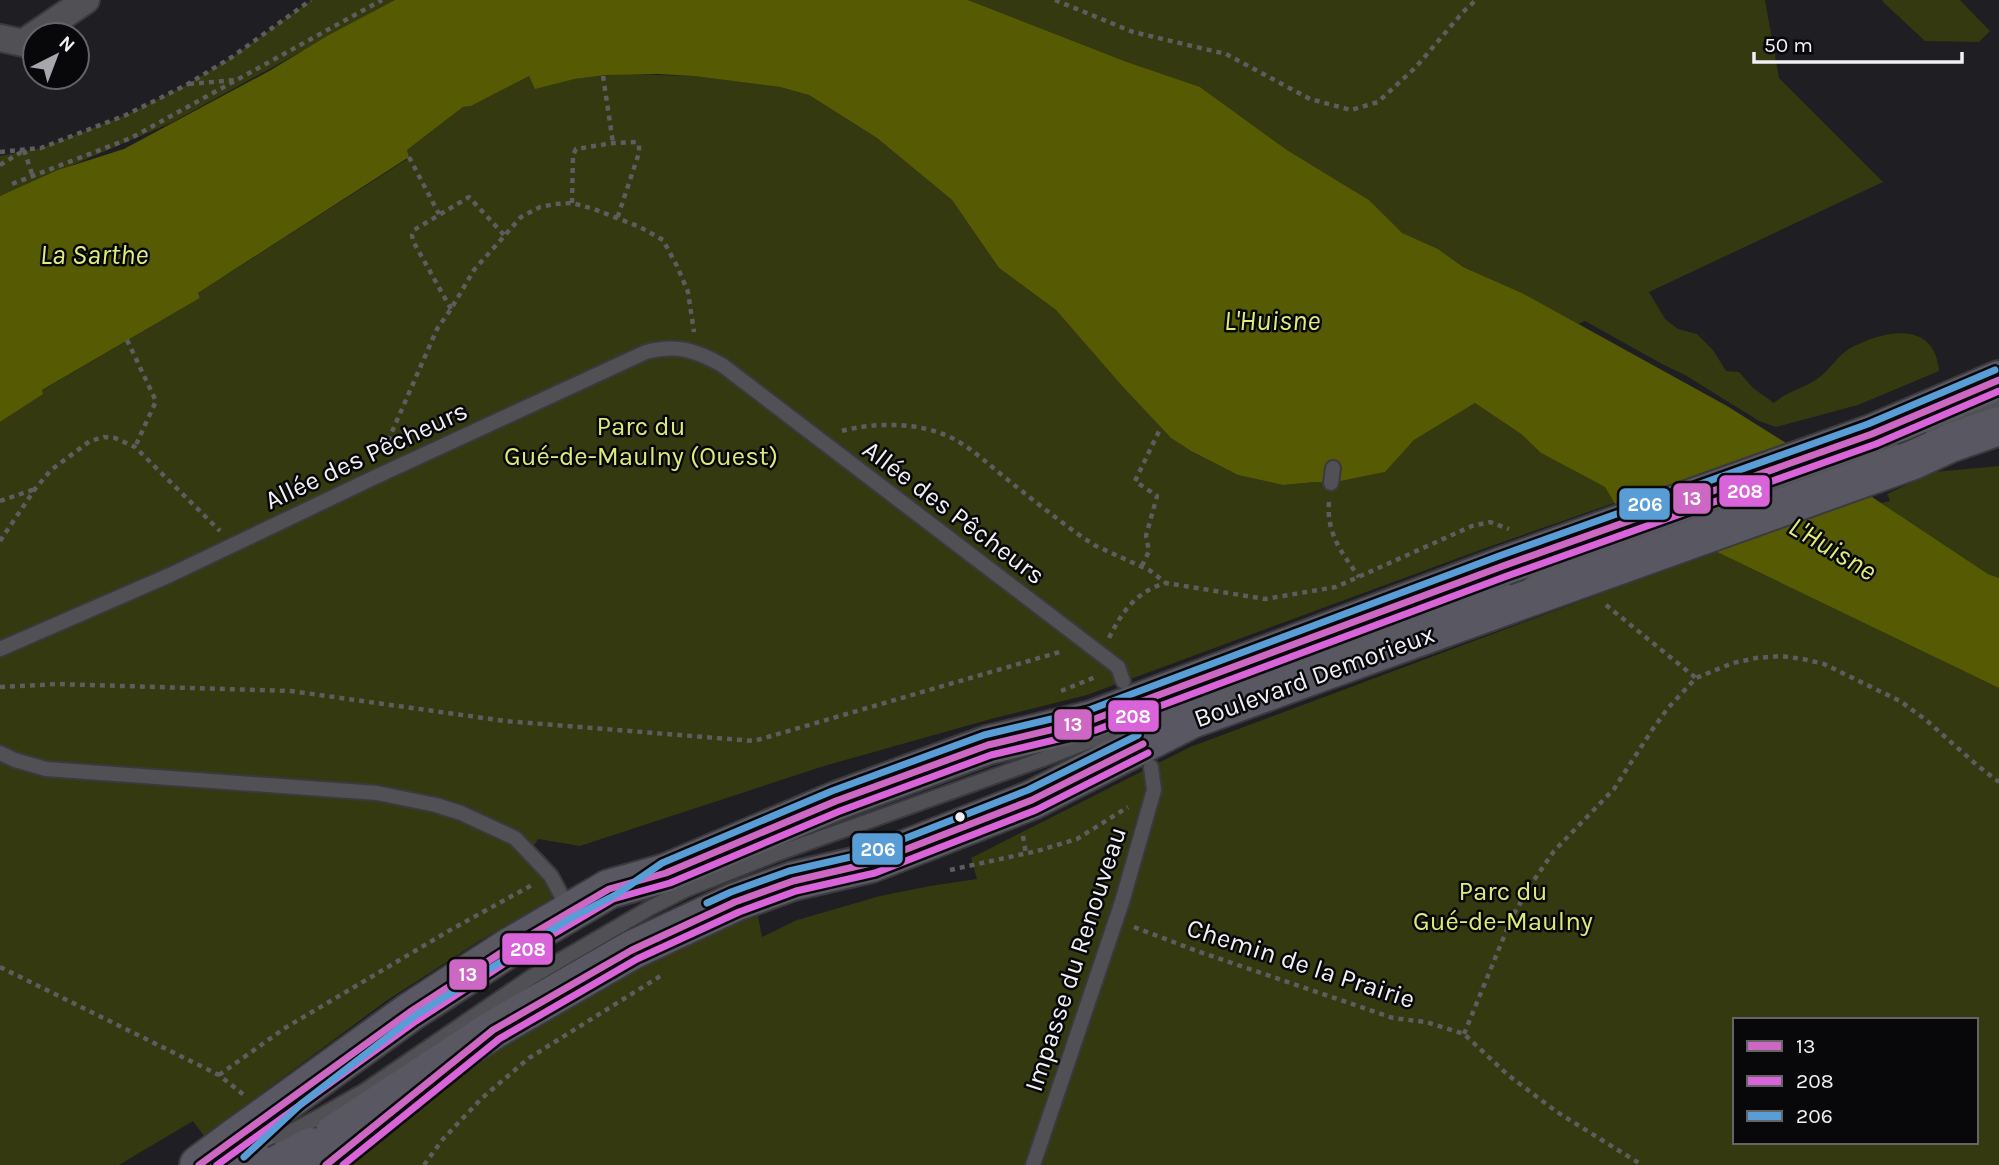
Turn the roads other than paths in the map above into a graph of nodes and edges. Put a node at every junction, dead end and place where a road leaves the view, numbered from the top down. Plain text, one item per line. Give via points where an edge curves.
1 (86, 0) edge
2 (0, 38) edge
3 (1999, 380) edge
4 (1999, 403) edge
5 (1999, 426) edge
6 (1892, 447) junction
7 (1333, 468) dead end
8 (1331, 483) dead end
9 (1519, 568) junction
10 (0, 649) edge
11 (1121, 674) dead end
12 (0, 753) edge
13 (1151, 767) dead end
14 (666, 873) junction
15 (570, 911) junction
16 (288, 1145) edge
17 (199, 1165) edge
18 (1033, 1165) edge

1 - 2 street via 23,43
3 - 6 main road, Boulevard Demorieux
4 - 6 lane
5 - 6 main road, Boulevard Demorieux via 1950,443
6 - 9 main road, Boulevard Demorieux, bridge
7 - 8 lane
9 - 14 main road, Boulevard Demorieux via 1092,720 988,746 931,766
9 - 16 main road, Boulevard Demorieux via 1191,719 1031,800 871,863 793,881 735,902 632,950
9 - 16 lane via 1337,646 685,890 533,976
10 - 11 lane, Allée des Pêcheurs via 646,352 682,348 722,365 1101,654
12 - 15 lane via 46,769 377,793 436,805 515,838 551,876
13 - 18 lane, Impasse du Renouveau via 1154,790 1116,920
14 - 15 main road via 609,889
14 - 16 main road via 422,1023
15 - 16 main road via 410,1012
16 - 17 main road

